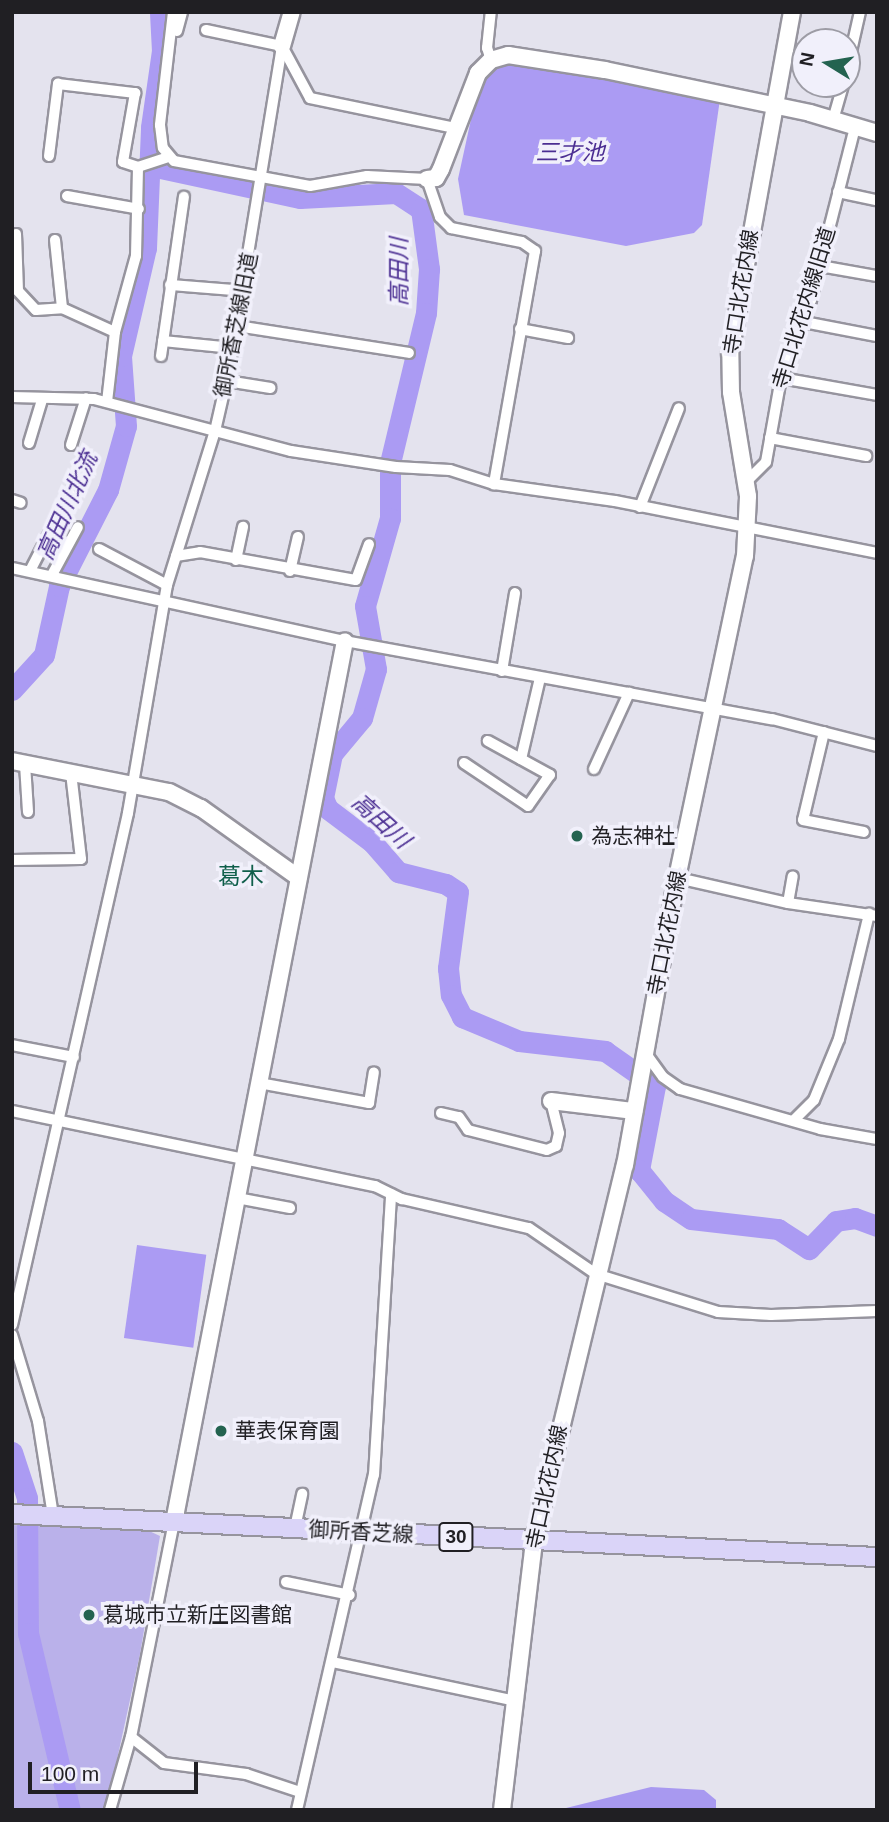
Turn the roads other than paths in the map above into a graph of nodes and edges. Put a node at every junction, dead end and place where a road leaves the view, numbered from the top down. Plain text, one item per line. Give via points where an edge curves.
1 (173, 12) edge
2 (182, 12) edge
3 (292, 12) edge
4 (491, 12) edge
5 (792, 12) edge
6 (206, 30) dead end
7 (282, 46) junction
8 (172, 47) junction
9 (491, 60) junction
10 (839, 98) edge
11 (774, 106) junction
12 (833, 120) junction
13 (855, 127) junction
14 (455, 128) junction
15 (877, 133) edge
16 (49, 156) dead end
17 (164, 158) junction
18 (140, 165) junction
19 (262, 179) junction
20 (427, 179) junction
21 (838, 192) junction
22 (67, 196) dead end
23 (184, 197) dead end
24 (877, 200) edge
25 (139, 209) junction
26 (16, 234) dead end
27 (55, 240) dead end
28 (820, 266) junction
29 (877, 276) edge
30 (170, 285) junction
31 (244, 291) junction
32 (62, 308) junction
33 (804, 323) junction
34 (237, 327) junction
35 (520, 329) junction
36 (115, 332) junction
37 (877, 336) edge
38 (568, 338) dead end
39 (163, 341) junction
40 (233, 348) junction
41 (409, 353) dead end
42 (161, 356) dead end
43 (781, 379) junction
44 (227, 381) junction
45 (270, 388) dead end
46 (877, 395) edge
47 (12, 397) edge
48 (86, 398) junction
49 (42, 400) junction
50 (107, 402) junction
51 (679, 408) dead end
52 (215, 431) junction
53 (770, 438) junction
54 (29, 443) dead end
55 (71, 445) dead end
56 (866, 456) dead end
57 (746, 482) junction
58 (494, 484) junction
59 (70, 494) dead end
60 (640, 507) junction
61 (78, 527) dead end
62 (243, 527) dead end
63 (748, 529) junction
64 (298, 537) dead end
65 (369, 544) dead end
66 (99, 549) dead end
67 (877, 553) edge
68 (176, 556) junction
69 (236, 560) junction
70 (12, 568) edge
71 (31, 569) junction
72 (290, 570) junction
73 (53, 573) junction
74 (167, 584) junction
75 (515, 593) dead end
76 (163, 604) junction
77 (345, 641) junction
78 (502, 671) junction
79 (540, 678) junction
80 (629, 693) junction
81 (713, 708) junction
82 (824, 732) junction
83 (488, 741) dead end
84 (877, 746) edge
85 (521, 758) junction
86 (18, 762) edge
87 (464, 763) dead end
88 (594, 769) dead end
89 (71, 772) junction
90 (133, 783) junction
91 (28, 812) dead end
92 (864, 832) dead end
93 (12, 859) edge
94 (793, 876) dead end
95 (299, 878) junction
96 (678, 878) junction
97 (788, 903) junction
98 (873, 915) edge
99 (12, 1045) edge
100 (74, 1057) junction
101 (643, 1059) junction
102 (374, 1072) dead end
103 (259, 1083) junction
104 (551, 1101) joint
105 (12, 1111) edge
106 (634, 1111) junction
107 (441, 1113) dead end
108 (794, 1120) junction
109 (56, 1122) junction
110 (877, 1139) edge
111 (244, 1161) junction
112 (391, 1195) junction
113 (237, 1198) junction
114 (290, 1208) dead end
115 (596, 1274) junction
116 (877, 1311) edge
117 (12, 1325) edge
118 (12, 1335) edge
119 (302, 1494) dead end
120 (30, 1515) edge
121 (173, 1522) junction
122 (295, 1528) junction
123 (362, 1532) junction
124 (534, 1540) junction
125 (877, 1557) edge
126 (286, 1582) dead end
127 (349, 1595) junction
128 (332, 1662) junction
129 (515, 1701) junction
130 (131, 1737) junction
131 (300, 1792) junction
132 (110, 1810) edge
133 (297, 1810) edge
134 (502, 1810) edge

1 - 8 street
2 - 8 street
3 - 7 street
4 - 9 street via 487,48
5 - 11 street, 寺口北花内線
6 - 7 street
7 - 14 street via 310,98
7 - 19 street, 御所香芝線旧道
8 - 17 street via 160,125
9 - 11 street via 531,56
9 - 14 street via 478,73
10 - 12 street
11 - 12 street
11 - 57 street, 寺口北花内線 via 730,353 731,392
12 - 13 street
13 - 15 street
13 - 21 street, 寺口北花内線旧道
14 - 20 street via 441,170 436,178
16 - 18 street via 58,84 135,93 123,162
17 - 18 street
17 - 19 street
18 - 25 street
19 - 20 street via 310,186 367,176
19 - 31 street, 御所香芝線旧道
20 - 35 street via 440,217 451,228 522,242 535,251
21 - 24 street
21 - 28 street, 寺口北花内線旧道
22 - 25 street
23 - 30 street
25 - 36 street via 136,256
26 - 32 street via 18,291 36,310
27 - 32 street
28 - 29 street
28 - 33 street, 寺口北花内線旧道
30 - 31 street
30 - 39 street
31 - 34 street, 御所香芝線旧道
32 - 36 street
33 - 37 street
33 - 43 street, 寺口北花内線旧道
34 - 40 street, 御所香芝線旧道
34 - 41 street
35 - 38 street
35 - 58 street
36 - 50 street
39 - 40 street
39 - 42 street
40 - 44 street, 御所香芝線旧道
43 - 46 street
43 - 53 street, 寺口北花内線旧道
44 - 45 street
44 - 52 street, 御所香芝線旧道
47 - 49 street
48 - 49 street
48 - 50 street
48 - 55 street
49 - 54 street
50 - 52 street
51 - 60 street
52 - 58 street via 291,451 450,470
52 - 68 street, 御所香芝線旧道
53 - 56 street
53 - 57 street, 寺口北花内線旧道 via 763,469
57 - 63 street, 寺口北花内線
58 - 60 street
59 - 71 street
60 - 63 street
61 - 73 street
62 - 69 street
63 - 67 street
63 - 81 street, 寺口北花内線
64 - 72 street
65 - 72 street via 356,580
66 - 74 street
68 - 69 street via 200,552
68 - 74 street, 御所香芝線旧道
69 - 72 street
70 - 71 street
71 - 73 street
73 - 76 street
74 - 76 street, 御所香芝線旧道
75 - 78 street
76 - 77 street
76 - 90 street, 御所香芝線旧道
77 - 78 street
77 - 95 street
78 - 79 street
79 - 80 street
79 - 85 street
80 - 81 street
80 - 88 street
81 - 82 street
81 - 96 street, 寺口北花内線
82 - 84 street
82 - 92 street via 803,820
83 - 85 street
85 - 87 street via 550,775 528,806
86 - 89 street
86 - 91 street
89 - 90 street
89 - 93 street via 81,859
90 - 95 street via 184,798
90 - 100 street, 御所香芝線旧道
94 - 97 street
95 - 103 street
96 - 97 street
96 - 101 street, 寺口北花内線
97 - 98 street
98 - 108 street via 839,1039 814,1101
99 - 100 street
100 - 109 street, 御所香芝線旧道
101 - 106 street, 寺口北花内線
101 - 108 street via 671,1085
102 - 103 street via 369,1103
103 - 111 street
104 - 106 street
104 - 107 street via 559,1133 556,1146 548,1150 468,1130 459,1117
105 - 109 street
106 - 115 street, 寺口北花内線
108 - 110 street
109 - 111 street
109 - 117 street, 御所香芝線旧道
111 - 112 street via 375,1186
111 - 113 street
112 - 115 street via 538,1231 568,1259
112 - 123 street via 376,1457
113 - 114 street
113 - 121 street
115 - 116 street via 742,1315
115 - 124 street, 寺口北花内線
118 - 120 street via 38,1421
119 - 122 street
120 - 121 main road, 御所香芝線 / 30
121 - 122 main road, 御所香芝線 / 30
121 - 130 street
122 - 123 main road, 御所香芝線 / 30
123 - 124 main road, 御所香芝線 / 30
123 - 127 street
124 - 125 main road, 御所香芝線 / 30
124 - 129 street, 寺口北花内線
126 - 127 street
127 - 128 street
128 - 129 street
128 - 131 street
129 - 134 street, 寺口北花内線
130 - 131 street via 164,1763 246,1774
130 - 132 street
131 - 133 street

